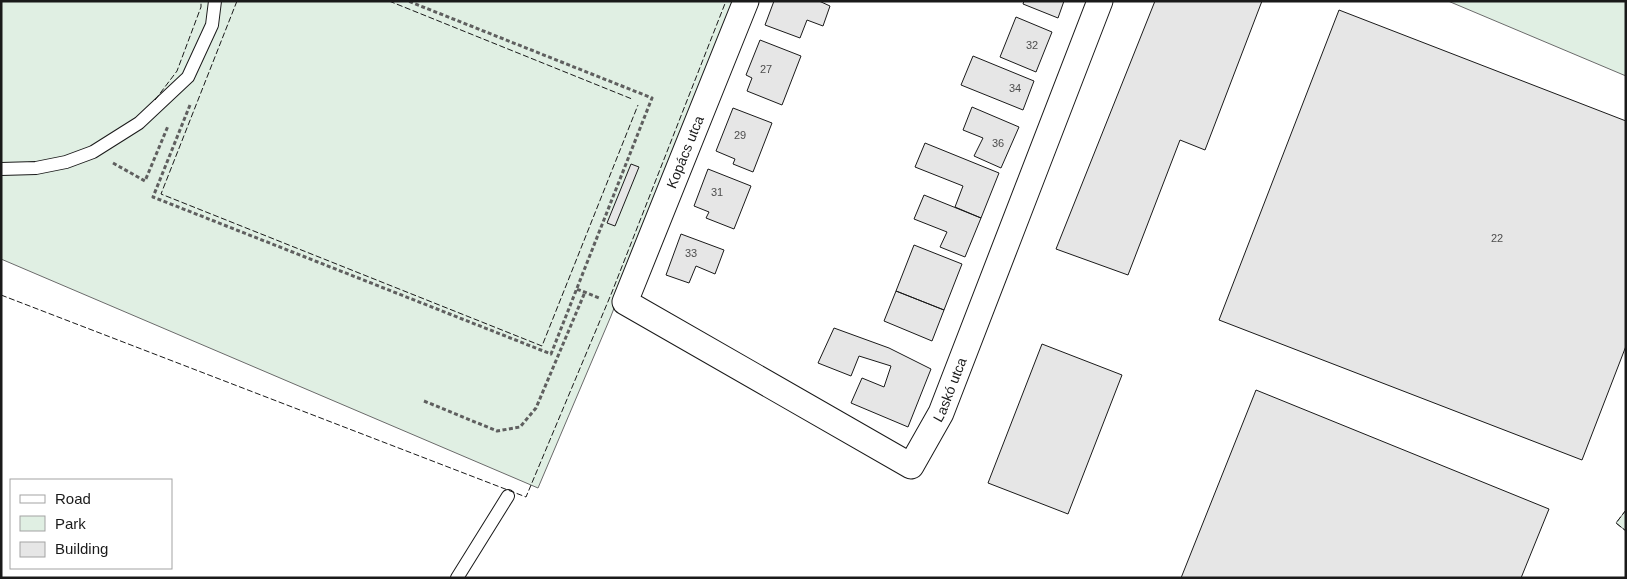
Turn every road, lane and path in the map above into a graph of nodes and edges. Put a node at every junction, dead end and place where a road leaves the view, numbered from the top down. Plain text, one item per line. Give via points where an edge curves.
1 (215, 1) edge
2 (408, 1) edge
3 (746, 1) edge
4 (1100, 1) edge
5 (192, 99) dead end
6 (1, 169) edge
7 (577, 289) junction
8 (585, 292) junction
9 (601, 298) dead end
10 (625, 302) joint
11 (424, 402) dead end
12 (508, 496) dead end
13 (458, 578) edge

1 - 6 lane via 212,25 188,76 139,123 94,152 66,162 36,168
2 - 7 path via 652,98
3 - 10 street, Kopács utca
4 - 10 street, Laskó utca via 941,413 912,466
5 - 7 path via 153,197 550,354
7 - 8 path
8 - 9 path
8 - 11 path via 536,408 520,427 497,431
12 - 13 lane

